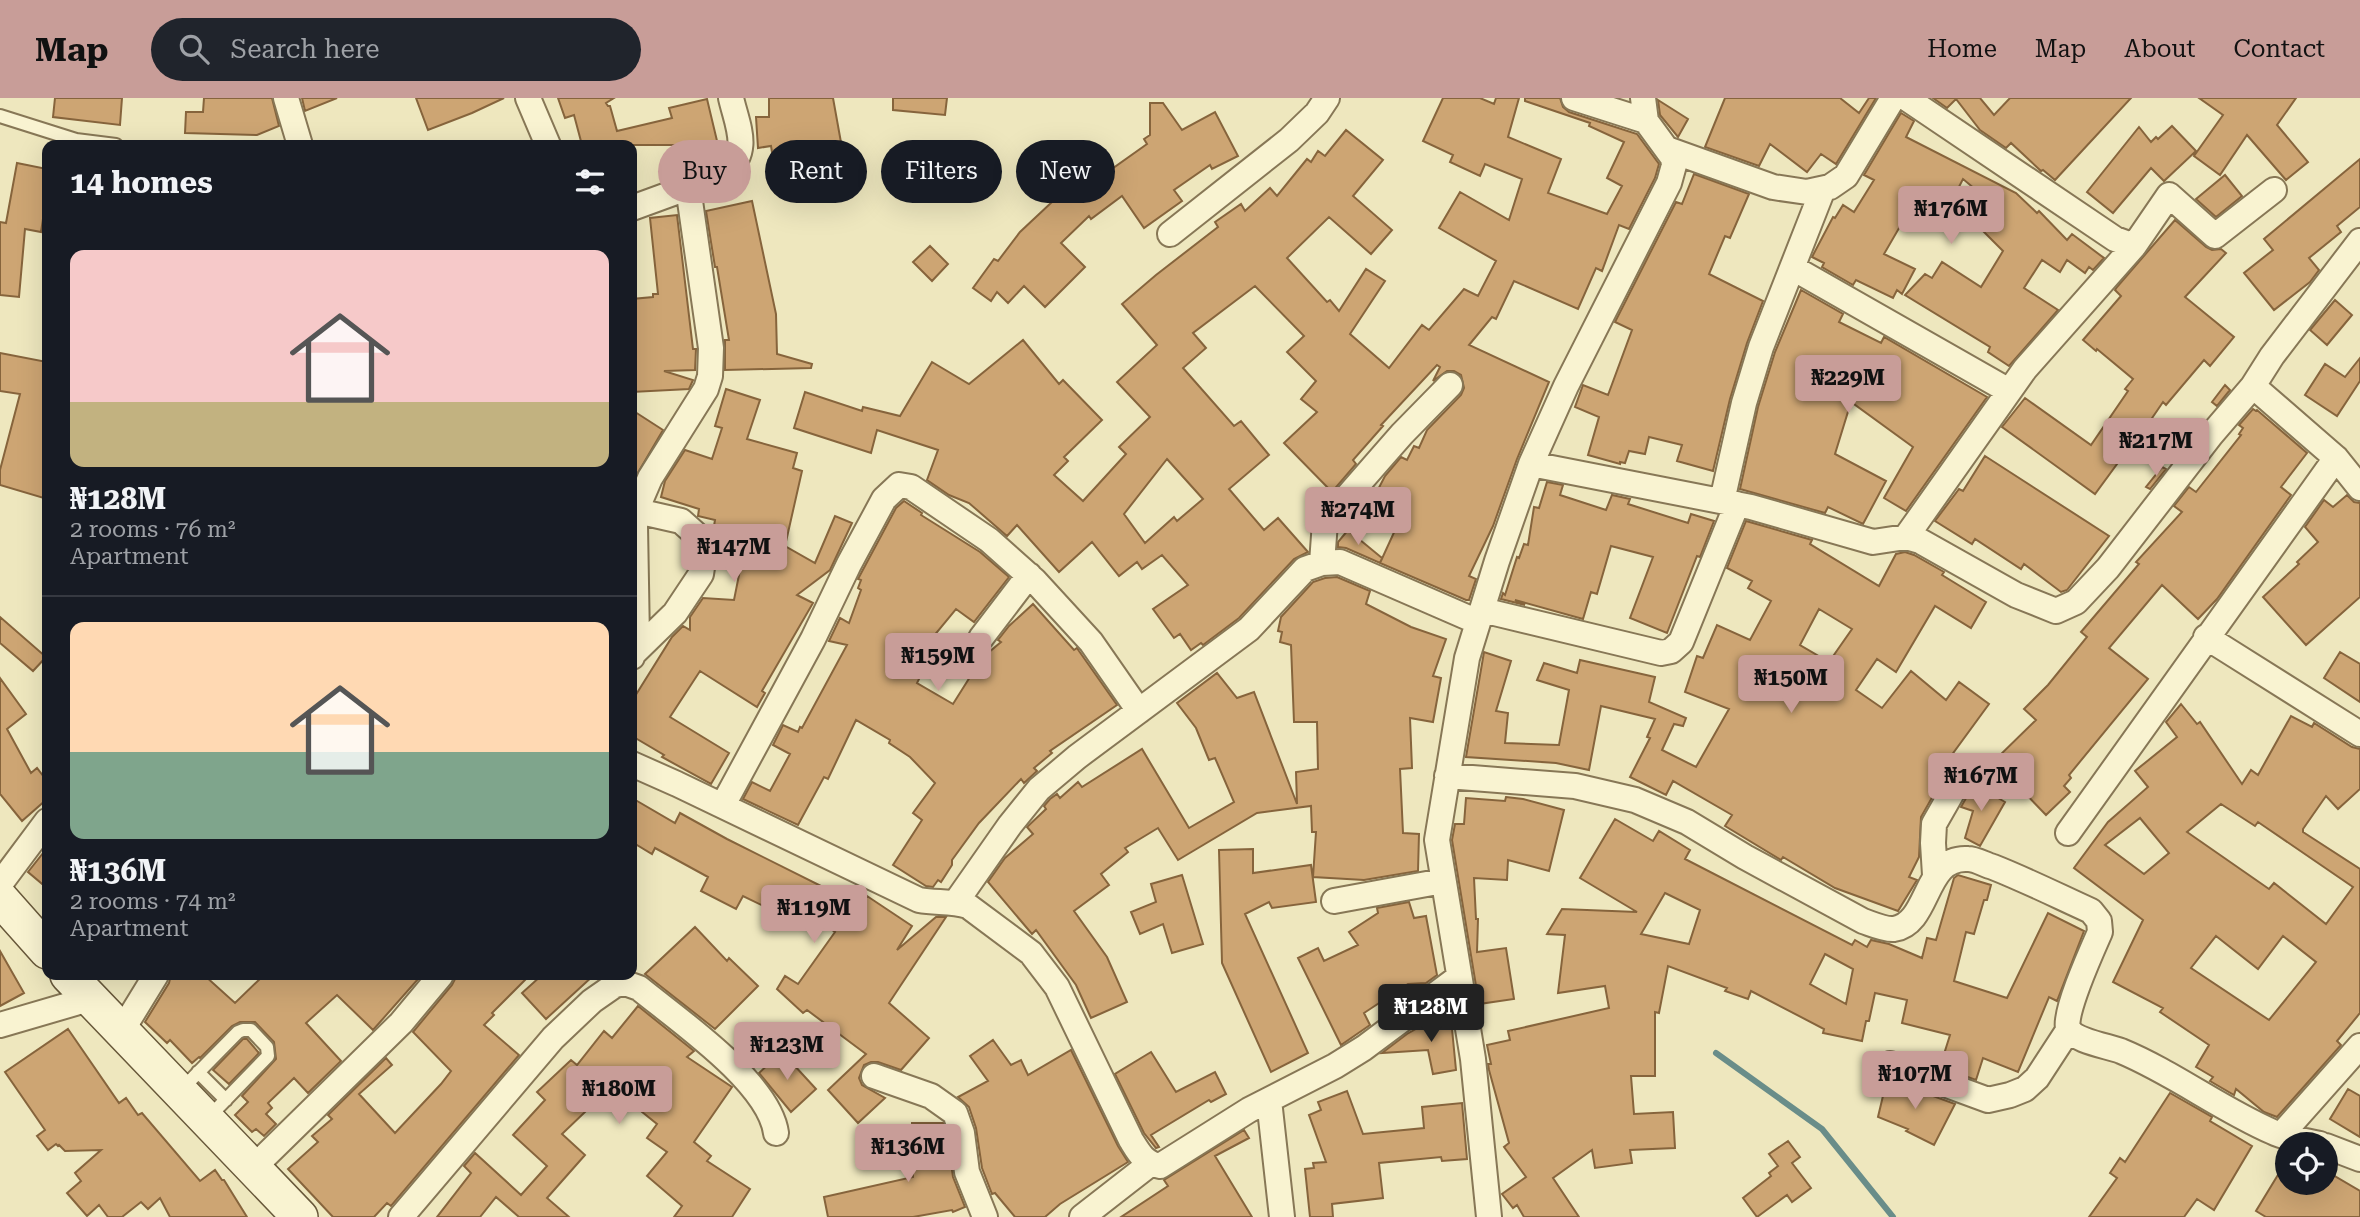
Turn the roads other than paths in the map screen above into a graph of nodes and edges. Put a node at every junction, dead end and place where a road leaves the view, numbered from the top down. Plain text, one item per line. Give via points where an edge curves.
1 (286, 98) edge
2 (528, 98) edge
3 (731, 98) edge
4 (1327, 98) edge
5 (1574, 98) edge
6 (1893, 98) edge
7 (1906, 98) edge
8 (1645, 109) edge
9 (0, 116) edge
10 (76, 140) edge
11 (299, 140) edge
12 (546, 140) edge
13 (740, 140) edge
14 (1667, 149) junction
15 (1824, 189) junction
16 (2274, 190) dead end
17 (658, 198) edge
18 (690, 203) edge
19 (637, 206) edge
20 (1170, 234) dead end
21 (2360, 241) edge
22 (2134, 246) junction
23 (1793, 268) junction
24 (1450, 385) dead end
25 (2253, 386) junction
26 (2009, 391) junction
27 (2336, 457) junction
28 (1531, 464) junction
29 (2360, 488) edge
30 (1730, 503) junction
31 (637, 511) joint
32 (1906, 537) junction
33 (1322, 563) junction
34 (1029, 575) junction
35 (1480, 616) junction
36 (2206, 637) junction
37 (981, 638) dead end
38 (637, 651) edge
39 (1139, 711) junction
40 (2360, 734) edge
41 (637, 766) edge
42 (1966, 768) dead end
43 (1447, 776) junction
44 (723, 805) junction
45 (42, 828) edge
46 (2068, 833) dead end
47 (1935, 875) junction
48 (1443, 881) junction
49 (0, 884) edge
50 (0, 898) edge
51 (1334, 901) dead end
52 (956, 902) junction
53 (42, 945) edge
54 (1459, 977) junction
55 (153, 980) edge
56 (437, 980) edge
57 (78, 987) edge
58 (0, 1025) edge
59 (2069, 1029) junction
60 (121, 1032) junction
61 (2360, 1046) edge
62 (1889, 1064) dead end
63 (874, 1076) dead end
64 (189, 1082) junction
65 (1269, 1100) junction
66 (216, 1110) junction
67 (2275, 1132) edge
68 (2284, 1132) edge
69 (776, 1133) dead end
70 (2338, 1151) edge
71 (2360, 1159) edge
72 (1150, 1164) junction
73 (253, 1168) junction
74 (300, 1217) edge
75 (401, 1217) edge
76 (985, 1217) edge
77 (1082, 1217) edge
78 (1282, 1217) edge
79 (1489, 1217) edge

1 - 11 street
2 - 12 street
3 - 13 street
4 - 20 street via 1289,140
5 - 8 street
6 - 15 street via 1846,176
7 - 22 street via 2115,239
8 - 14 street
9 - 10 lane
14 - 15 street via 1773,187 1807,192
14 - 28 street via 1674,165 1669,183
15 - 23 street
16 - 22 street via 2215,236 2169,195
17 - 19 street
18 - 31 street via 711,348 710,376 650,478
21 - 25 street
22 - 26 street
23 - 26 street
23 - 30 street via 1744,403
24 - 33 street via 1325,522
25 - 27 street
25 - 32 street via 2108,568 2065,609 2056,611 2016,595
26 - 32 street
27 - 29 street
27 - 36 street
28 - 30 street
28 - 35 street
30 - 32 street via 1873,542
30 - 35 street via 1687,630 1671,651 1661,653
31 - 38 street via 681,521 700,538 703,561 701,575 676,613
33 - 35 street via 1340,562
33 - 39 street via 1304,569 1249,629
34 - 37 street
34 - 39 street via 1091,642
34 - 44 street via 989,540 911,487 899,485 891,490
35 - 43 street via 1467,659
36 - 40 street
36 - 46 street
39 - 52 street via 1039,789
41 - 44 street
42 - 47 street via 1934,824
43 - 47 street via 1575,786 1635,800 1687,822 1880,927 1894,929 1906,923 1919,909
43 - 48 street via 1437,840
44 - 52 street via 919,900
45 - 49 street
47 - 59 street via 1956,860 1969,858 2091,911 2100,932 2072,1001
48 - 51 street
48 - 54 street
50 - 53 main road
52 - 72 street via 1031,953 1057,987 1130,1140
54 - 65 street via 1364,1048
54 - 79 street via 1473,1059
55 - 60 street
56 - 73 street via 401,1023
57 - 58 street
57 - 60 main road
59 - 62 street via 2037,1078 2010,1096 1988,1100
59 - 67 street via 2075,1036 2163,1069 2200,1095
60 - 64 main road
61 - 68 street
63 - 76 street via 931,1096 955,1113 967,1172
64 - 66 main road
64 - 66 lane via 238,1032 251,1030 267,1047 268,1056
65 - 72 street via 1160,1166
65 - 78 street
66 - 73 main road
69 - 75 street via 775,1122 757,1091 727,1061 639,988 625,982 592,1001 553,1038
70 - 71 street
72 - 77 street
73 - 74 main road

